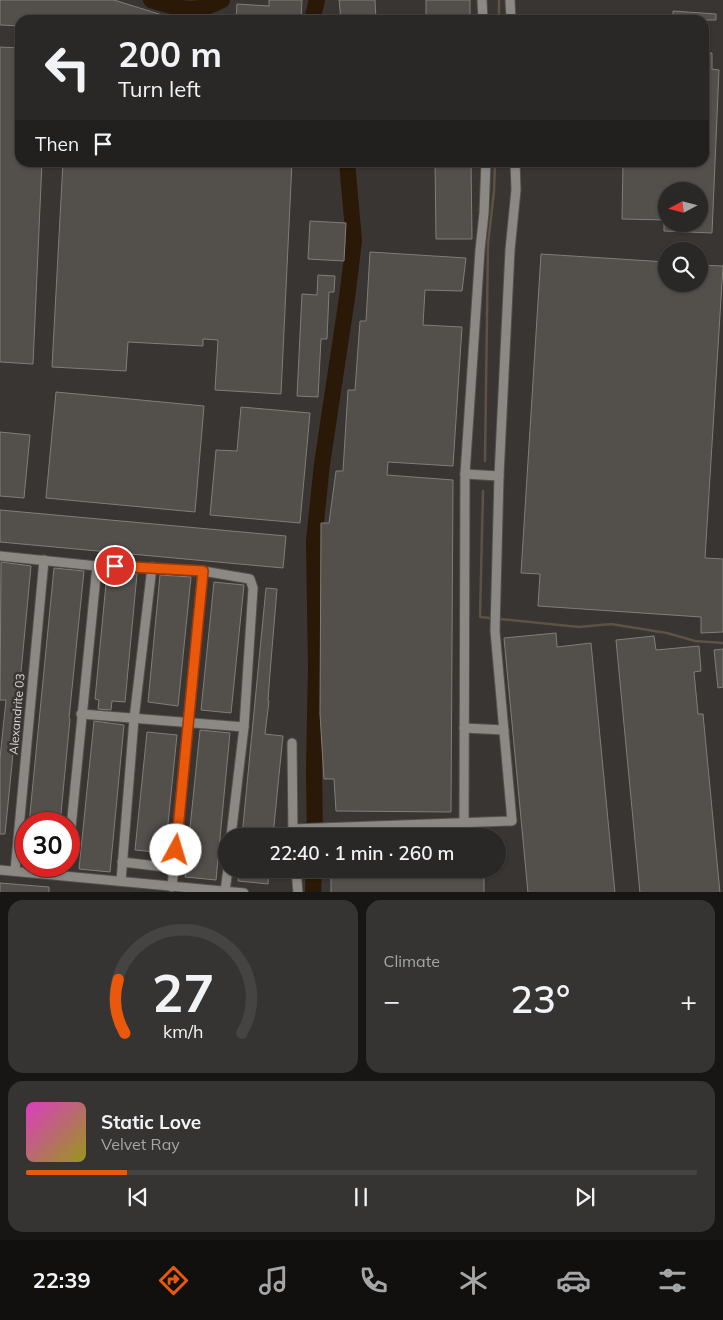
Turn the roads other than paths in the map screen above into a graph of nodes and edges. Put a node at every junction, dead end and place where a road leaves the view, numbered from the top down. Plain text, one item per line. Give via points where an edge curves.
1 (482, 0) edge
2 (510, 0) edge
3 (483, 15) edge
4 (511, 15) edge
5 (486, 167) edge
6 (515, 167) edge
7 (469, 474) junction
8 (495, 476) junction
9 (0, 556) edge
10 (44, 560) junction
11 (97, 566) junction
12 (152, 567) junction
13 (203, 571) junction
14 (81, 714) junction
15 (134, 719) junction
16 (188, 722) junction
17 (244, 728) junction
18 (464, 728) junction
19 (504, 730) junction
20 (292, 743) dead end
21 (21, 812) edge
22 (72, 812) edge
23 (464, 823) junction
24 (233, 828) edge
25 (293, 828) edge
26 (304, 828) edge
27 (122, 862) junction
28 (174, 868) junction
29 (0, 870) edge
30 (15, 871) edge
31 (80, 873) edge
32 (227, 878) edge
33 (297, 878) edge
34 (121, 880) junction
35 (172, 887) junction
36 (144, 888) edge
37 (225, 891) edge
38 (244, 892) edge
39 (298, 892) edge

1 - 3 street
2 - 4 street
5 - 7 street
6 - 8 street
7 - 8 street
7 - 18 street
8 - 19 street via 495,624
9 - 10 street
10 - 11 street
10 - 21 street, Alexandrite 03
11 - 12 street
11 - 14 street
12 - 13 street
12 - 15 street
13 - 16 street
13 - 17 street via 247,578 252,582
14 - 15 street
14 - 22 street
15 - 16 street
15 - 27 street
16 - 17 street
16 - 28 street
17 - 24 street
18 - 19 street
18 - 23 street
19 - 23 street via 512,821
20 - 25 street
23 - 26 street
27 - 28 street
27 - 34 street
28 - 35 street
29 - 30 street
31 - 34 street
32 - 37 street
33 - 39 street
34 - 36 street
35 - 36 street
35 - 37 street
37 - 38 street

